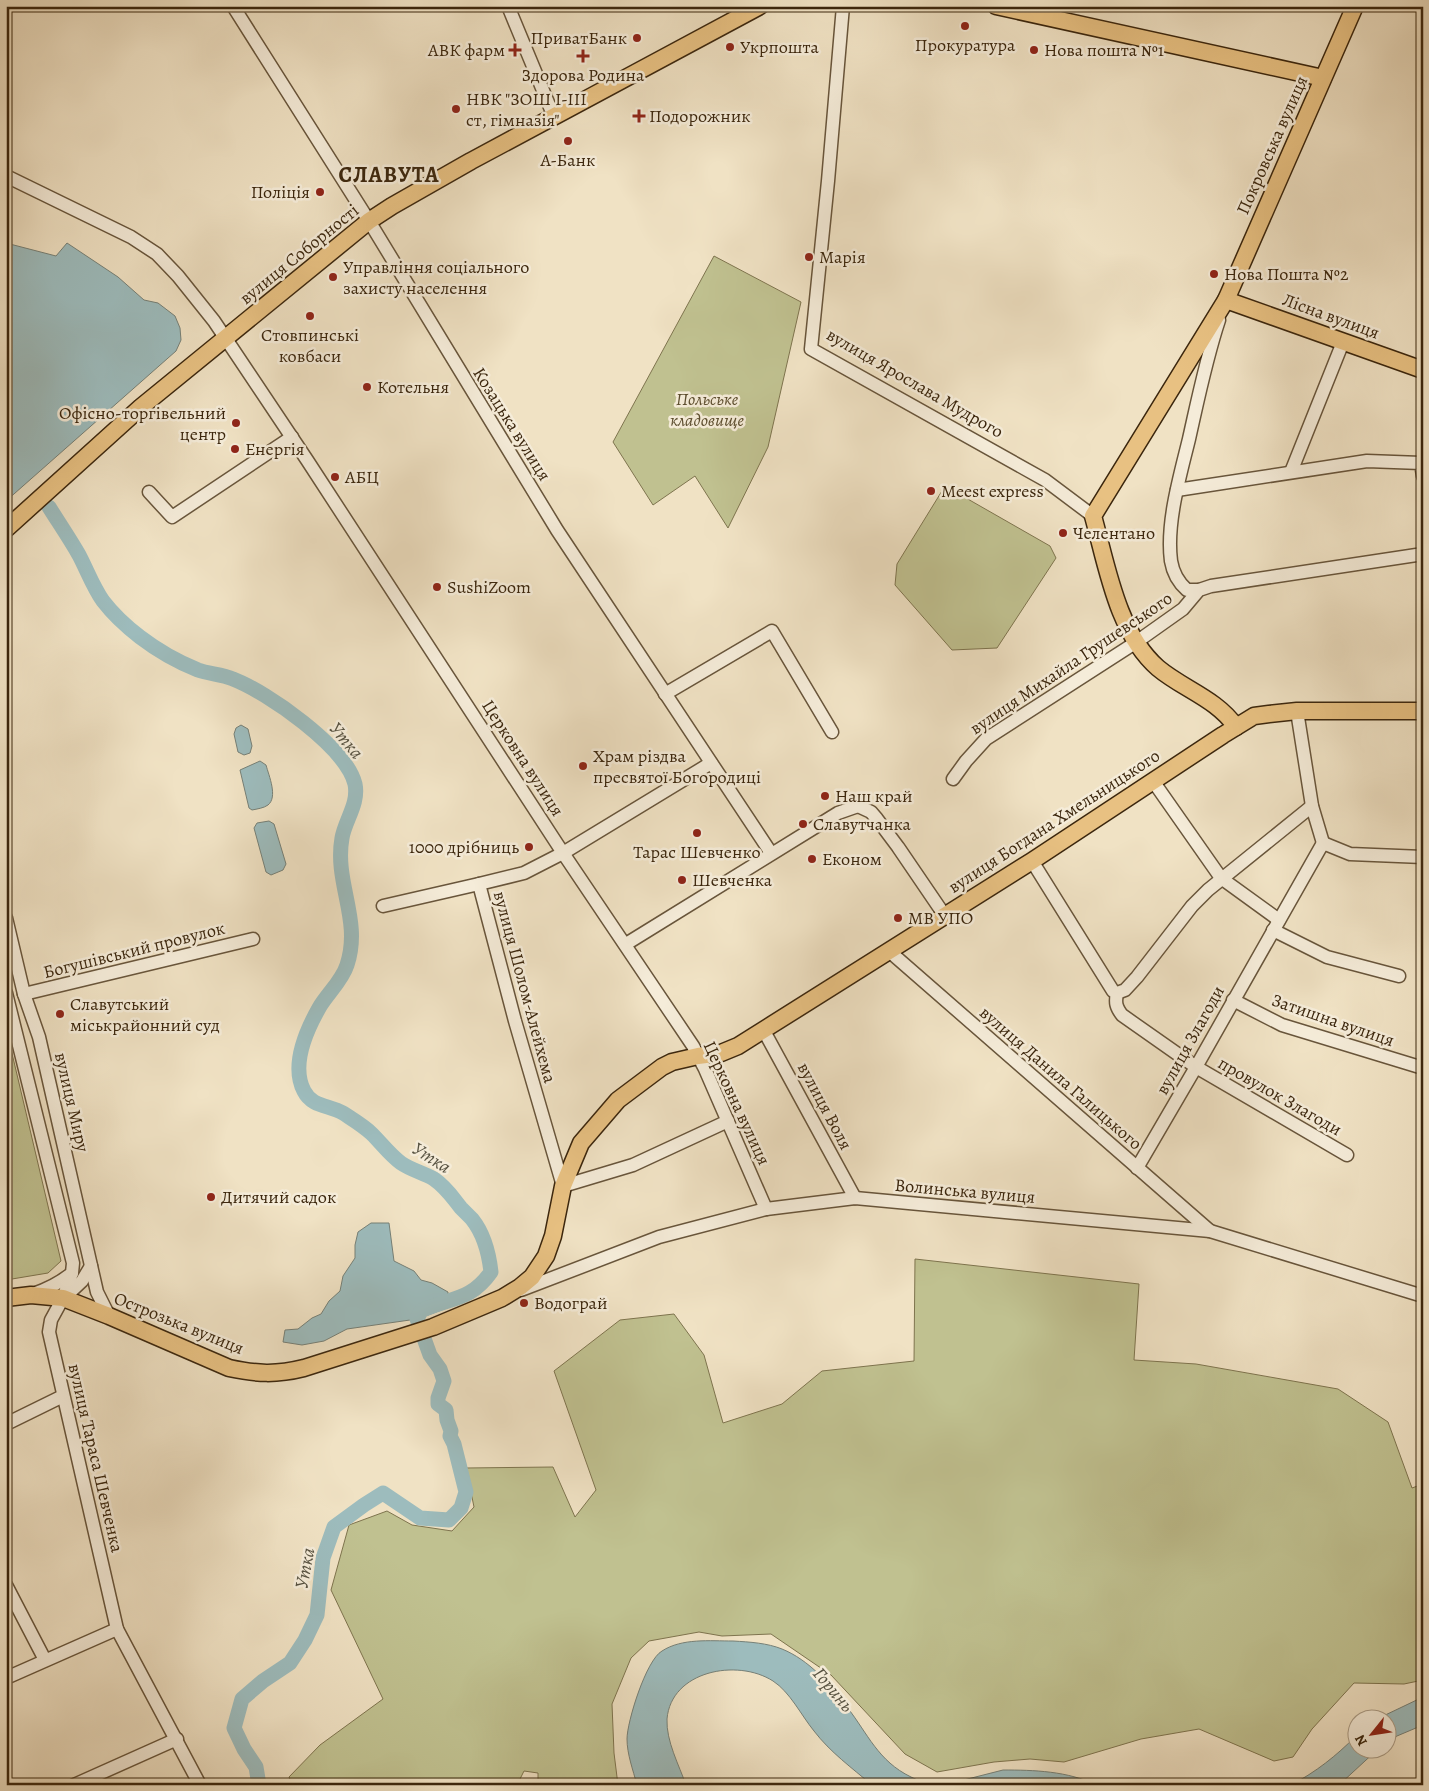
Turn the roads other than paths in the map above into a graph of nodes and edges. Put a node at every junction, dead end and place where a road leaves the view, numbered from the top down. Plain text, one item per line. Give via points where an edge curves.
1 (233, 6) edge
2 (508, 6) edge
3 (760, 6) edge
4 (843, 6) edge
5 (996, 6) edge
6 (1355, 6) edge
7 (1323, 78) junction
8 (554, 117) junction
9 (6, 176) edge
10 (369, 222) junction
11 (1226, 300) junction
12 (226, 338) junction
13 (1343, 342) junction
14 (1423, 370) edge
15 (292, 436) junction
16 (1291, 472) junction
17 (1423, 476) edge
18 (1177, 490) junction
19 (149, 492) dead end
20 (1093, 516) junction
21 (6, 529) edge
22 (1423, 554) edge
23 (1199, 590) junction
24 (1135, 643) junction
25 (665, 694) junction
26 (1210, 702) junction
27 (1296, 711) junction
28 (1423, 711) edge
29 (1254, 716) junction
30 (1230, 731) junction
31 (832, 732) dead end
32 (711, 763) junction
33 (953, 780) dead end
34 (1153, 781) junction
35 (1312, 806) junction
36 (1323, 842) junction
37 (563, 853) junction
38 (772, 853) junction
39 (1423, 857) edge
40 (1032, 861) junction
41 (1221, 878) junction
42 (478, 884) junction
43 (383, 906) dead end
44 (945, 916) junction
45 (6, 918) edge
46 (1276, 925) junction
47 (253, 939) dead end
48 (626, 944) junction
49 (889, 952) junction
50 (1399, 976) dead end
51 (6, 993) edge
52 (1117, 993) junction
53 (24, 994) junction
54 (1233, 1000) junction
55 (764, 1031) junction
56 (698, 1056) junction
57 (1196, 1067) junction
58 (1423, 1068) edge
59 (728, 1121) junction
60 (1347, 1155) dead end
61 (1137, 1168) junction
62 (563, 1186) junction
63 (855, 1198) junction
64 (766, 1209) junction
65 (1210, 1232) junction
66 (91, 1266) junction
67 (72, 1273) junction
68 (31, 1295) junction
69 (508, 1295) junction
70 (1423, 1296) edge
71 (6, 1298) edge
72 (63, 1298) junction
73 (109, 1316) junction
74 (395, 1341) joint
75 (63, 1396) junction
76 (6, 1424) edge
77 (6, 1586) edge
78 (117, 1629) junction
79 (45, 1660) junction
80 (6, 1678) edge
81 (177, 1739) junction
82 (74, 1785) edge
83 (200, 1785) edge

1 - 10 street, Козацька вулиця
2 - 8 street
3 - 8 main road, вулиця Соборності
4 - 20 street, вулиця Ярослава Мудрого via 811,349 1045,480
5 - 7 main road
6 - 7 main road, Покровська вулиця
7 - 11 main road, Покровська вулиця
8 - 10 main road, вулиця Соборності via 471,161
9 - 12 street, Церковна вулиця via 131,237 156,254 178,276
10 - 12 main road, вулиця Соборності
10 - 25 street, Козацька вулиця via 557,530
11 - 13 main road, Лісна вулиця
11 - 18 street, Покровська вулиця via 1210,347
11 - 20 main road, Покровська вулиця
12 - 15 street, Церковна вулиця
12 - 21 main road, вулиця Соборності via 141,406
13 - 14 main road, Лісна вулиця
13 - 16 street
15 - 19 street via 172,517
15 - 37 street, Церковна вулиця
16 - 17 street via 1367,461 1403,462 1421,463
16 - 18 street
18 - 23 street, Покровська вулиця via 1171,561 1180,584 1187,590
20 - 24 main road via 1120,612
22 - 23 street
23 - 24 street, вулиця Михайла Грушевського via 1182,609
24 - 26 main road via 1156,667
24 - 33 street, вулиця Михайла Грушевського via 986,739
25 - 31 street via 772,631
25 - 32 street, Козацька вулиця
26 - 29 main road
26 - 30 main road
27 - 28 main road, вулиця Богдана Хмельницького
27 - 29 main road, вулиця Богдана Хмельницького
27 - 35 street
29 - 30 main road, вулиця Богдана Хмельницького
30 - 34 main road, вулиця Богдана Хмельницького
32 - 37 street, вулиця Шолом-Алейхема
32 - 38 street, Козацька вулиця
34 - 40 main road, вулиця Богдана Хмельницького
34 - 41 street
35 - 36 street
35 - 41 street
36 - 39 street via 1350,854
36 - 46 street, вулиця Злагоди
37 - 42 street, вулиця Шолом-Алейхема via 524,874
37 - 48 street, Церковна вулиця
38 - 44 street via 838,813 858,806 865,808 898,847
38 - 48 street
40 - 44 main road, вулиця Богдана Хмельницького
40 - 52 street
41 - 46 street
41 - 52 street via 1192,906 1137,977 1125,990
42 - 43 street
42 - 62 street, вулиця Шолом-Алейхема
44 - 49 main road, вулиця Богдана Хмельницького
45 - 53 street, вулиця Миру
46 - 50 street via 1327,956
46 - 54 street, вулиця Злагоди
47 - 53 street, Богушівський провулок
48 - 56 street, Церковна вулиця
49 - 55 main road, вулиця Богдана Хмельницького
49 - 61 street, вулиця Данила Галицького
51 - 67 street, вулиця Миру via 72,1257
52 - 57 street, провулок Злагоди via 1115,1002 1122,1015
53 - 66 street, вулиця Миру via 39,1037
54 - 57 street, вулиця Злагоди
54 - 58 street, Затишна вулиця via 1282,1024
55 - 56 main road, вулиця Богдана Хмельницького via 730,1051
55 - 63 street, вулиця Воля
56 - 59 street, Церковна вулиця
56 - 62 main road, вулиця Богдана Хмельницького via 662,1067 618,1100 581,1143
57 - 60 street, провулок Злагоди
57 - 61 street, вулиця Злагоди
59 - 62 street via 634,1165
59 - 64 street, Церковна вулиця
61 - 65 street, вулиця Данила Галицького
62 - 69 main road, вулиця Богдана Хмельницького via 546,1256 532,1277
63 - 64 street, Волинська вулиця
63 - 65 street, Волинська вулиця
64 - 69 street, Волинська вулиця via 659,1237
65 - 70 street, Волинська вулиця
66 - 72 street via 82,1281
66 - 73 street, вулиця Миру via 99,1298
67 - 68 street via 55,1286
67 - 72 street, вулиця Миру
68 - 71 main road, Острозька вулиця
68 - 72 main road, Острозька вулиця
69 - 74 main road, вулиця Богдана Хмельницького
72 - 73 main road, Острозька вулиця
72 - 75 street, вулиця Тараса Шевченка via 51,1320 49,1332
73 - 74 main road, Острозька вулиця via 229,1368 265,1374 287,1372
75 - 76 street
75 - 78 street, вулиця Тараса Шевченка
77 - 79 street
78 - 79 street
78 - 81 street, вулиця Тараса Шевченка
79 - 80 street
81 - 82 street
81 - 83 street, вулиця Тараса Шевченка

